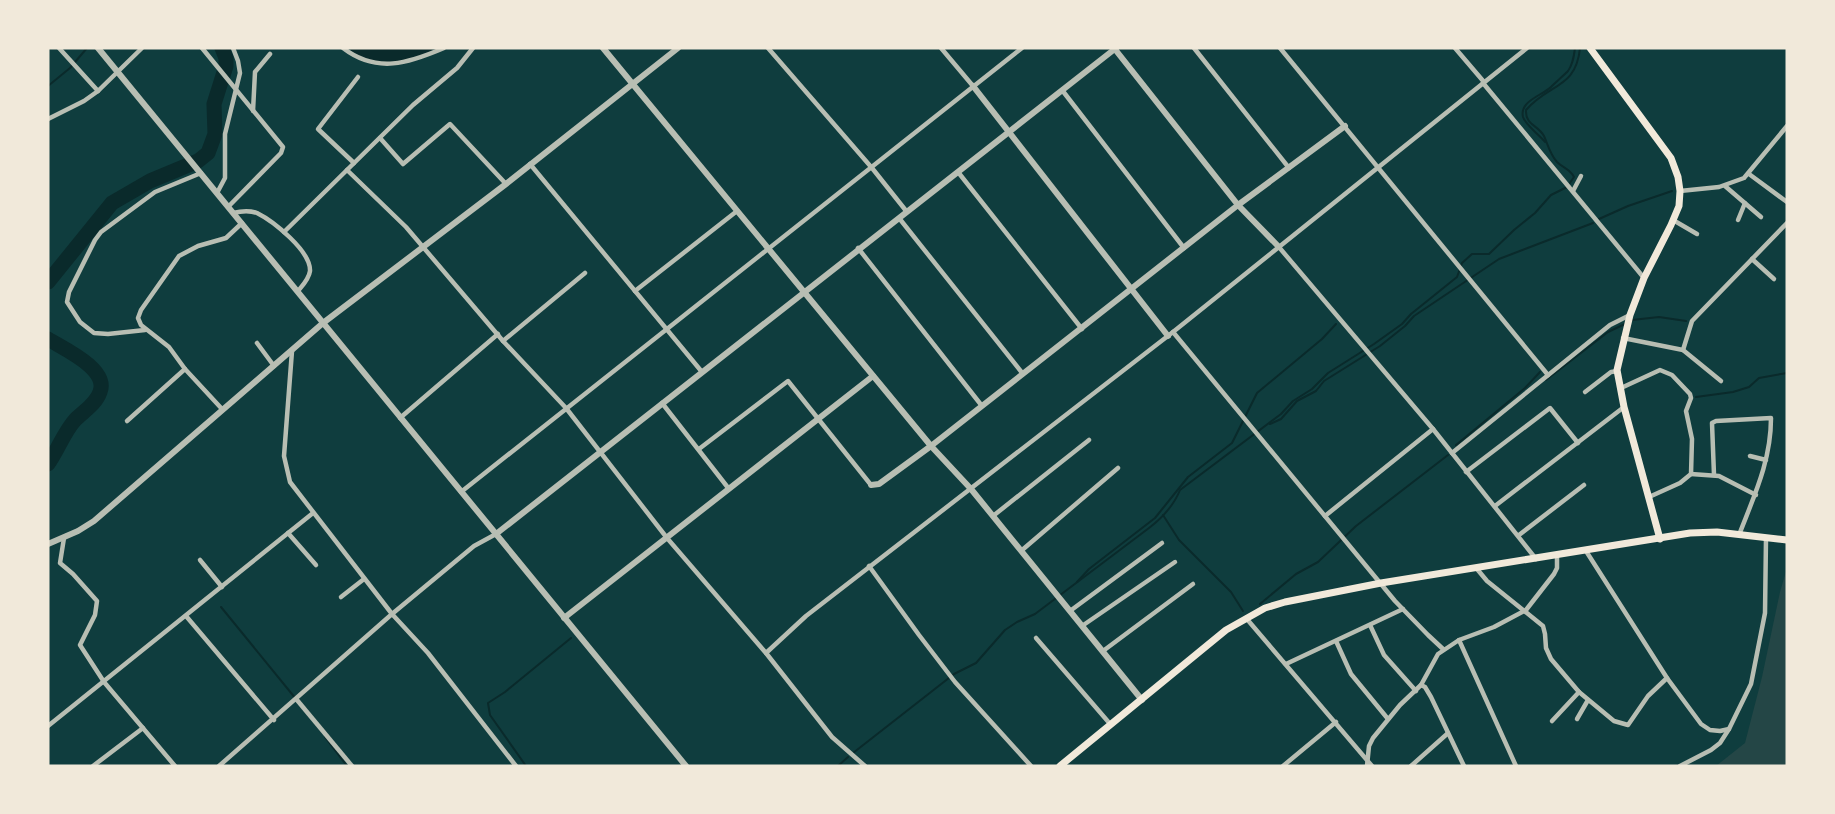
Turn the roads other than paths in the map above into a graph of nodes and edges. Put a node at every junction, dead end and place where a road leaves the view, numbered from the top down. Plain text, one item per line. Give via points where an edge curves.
1 (59, 48) edge
2 (98, 48) edge
3 (142, 48) edge
4 (233, 48) edge
5 (343, 48) edge
6 (444, 48) edge
7 (473, 48) edge
8 (603, 48) edge
9 (678, 48) edge
10 (768, 48) edge
11 (941, 48) edge
12 (1022, 48) edge
13 (1115, 48) edge
14 (1194, 48) edge
15 (1280, 48) edge
16 (1455, 48) edge
17 (1527, 48) edge
18 (1590, 48) edge
19 (203, 49) edge
20 (270, 54) dead end
21 (118, 72) junction
22 (358, 77) dead end
23 (1483, 82) junction
24 (632, 84) junction
25 (973, 86) junction
26 (237, 90) junction
27 (1062, 90) junction
28 (98, 91) junction
29 (253, 111) junction
30 (48, 119) edge
31 (1345, 126) junction
32 (1787, 126) edge
33 (1010, 132) junction
34 (380, 138) junction
35 (354, 163) junction
36 (530, 164) junction
37 (1378, 166) junction
38 (872, 168) junction
39 (1289, 168) junction
40 (347, 170) junction
41 (200, 172) junction
42 (958, 172) junction
43 (1749, 174) junction
44 (1581, 176) dead end
45 (506, 184) junction
46 (1725, 186) junction
47 (1573, 190) junction
48 (1680, 191) junction
49 (217, 193) junction
50 (1787, 202) edge
51 (1745, 203) junction
52 (1238, 205) junction
53 (231, 210) junction
54 (737, 211) junction
55 (907, 212) junction
56 (1761, 217) dead end
57 (899, 218) junction
58 (1673, 220) junction
59 (1738, 220) dead end
60 (242, 223) junction
61 (1787, 223) edge
62 (284, 232) junction
63 (1697, 234) dead end
64 (1278, 246) junction
65 (422, 248) junction
66 (768, 248) junction
67 (858, 248) junction
68 (1184, 248) junction
69 (1752, 259) junction
70 (585, 273) dead end
71 (1644, 278) junction
72 (1774, 279) dead end
73 (1132, 289) junction
74 (298, 291) junction
75 (635, 291) junction
76 (805, 291) junction
77 (1630, 315) junction
78 (323, 324) junction
79 (667, 328) junction
80 (1082, 328) junction
81 (145, 330) junction
82 (498, 334) junction
83 (1170, 334) junction
84 (1623, 338) junction
85 (503, 341) junction
86 (257, 343) dead end
87 (1683, 350) junction
88 (292, 351) junction
89 (274, 366) junction
90 (185, 369) junction
91 (1618, 371) junction
92 (702, 372) junction
93 (1023, 374) junction
94 (1548, 375) junction
95 (873, 376) junction
96 (1721, 381) dead end
97 (1621, 388) junction
98 (1584, 392) dead end
99 (662, 403) junction
100 (982, 406) junction
101 (1624, 407) junction
102 (566, 408) junction
103 (222, 409) junction
104 (400, 418) junction
105 (818, 418) junction
106 (126, 421) dead end
107 (1433, 429) junction
108 (1089, 440) dead end
109 (1578, 442) junction
110 (931, 446) junction
111 (699, 448) junction
112 (601, 452) junction
113 (1452, 453) junction
114 (1750, 456) dead end
115 (1766, 460) junction
116 (1118, 468) dead end
117 (1466, 472) junction
118 (1691, 474) junction
119 (1714, 475) junction
120 (871, 485) joint
121 (1584, 485) dead end
122 (729, 489) junction
123 (971, 489) junction
124 (461, 492) junction
125 (1756, 495) junction
126 (1648, 497) junction
127 (1495, 506) junction
128 (313, 513) junction
129 (993, 516) junction
130 (1325, 516) junction
131 (288, 533) junction
132 (496, 534) junction
133 (1739, 534) junction
134 (1519, 535) junction
135 (64, 538) junction
136 (667, 538) junction
137 (1770, 538) junction
138 (1660, 539) junction
139 (1787, 540) edge
140 (1162, 543) dead end
141 (48, 544) edge
142 (1021, 551) junction
143 (1586, 551) junction
144 (1557, 556) junction
145 (1536, 559) junction
146 (200, 560) dead end
147 (1175, 562) dead end
148 (316, 565) dead end
149 (869, 566) junction
150 (1477, 568) junction
151 (364, 579) junction
152 (1381, 583) junction
153 (1193, 584) dead end
154 (222, 586) junction
155 (340, 597) dead end
156 (1403, 609) junction
157 (1070, 611) junction
158 (1524, 612) junction
159 (392, 614) junction
160 (186, 616) junction
161 (564, 618) junction
162 (1246, 618) junction
163 (1370, 625) junction
164 (1082, 626) junction
165 (1036, 638) dead end
166 (1459, 640) junction
167 (1336, 641) junction
168 (1443, 649) junction
169 (1103, 651) junction
170 (766, 653) junction
171 (1286, 664) junction
172 (1667, 678) junction
173 (104, 682) junction
174 (1421, 685) junction
175 (1416, 691) junction
176 (1579, 692) junction
177 (297, 700) junction
178 (1142, 700) junction
179 (1588, 700) junction
180 (1388, 719) junction
181 (1577, 719) dead end
182 (274, 720) junction
183 (1552, 721) dead end
184 (1336, 722) junction
185 (1111, 725) junction
186 (48, 726) edge
187 (143, 728) junction
188 (1729, 729) junction
189 (1447, 734) junction
190 (1367, 764) edge
191 (93, 766) edge
192 (175, 766) edge
193 (219, 766) edge
194 (352, 766) edge
195 (516, 766) edge
196 (686, 766) edge
197 (865, 766) edge
198 (1031, 766) edge
199 (1060, 766) edge
200 (1283, 766) edge
201 (1372, 766) edge
202 (1411, 766) edge
203 (1464, 766) edge
204 (1516, 766) edge
205 (1680, 766) edge

1 - 28 street
2 - 21 street
3 - 21 street
4 - 26 street via 240,73
5 - 6 street via 360,59 393,64
7 - 34 street via 458,68
8 - 24 street
9 - 24 street
10 - 38 street
11 - 25 street
12 - 25 street
13 - 27 street
13 - 52 street
14 - 39 street
15 - 31 street
16 - 23 street
17 - 23 street
18 - 48 main road via 1673,161
19 - 26 street
20 - 29 street via 255,72
21 - 28 street
21 - 41 street
22 - 35 street via 318,129
23 - 37 street
23 - 47 street
24 - 36 street
24 - 54 street
25 - 33 street
25 - 38 street
26 - 29 street
26 - 49 street via 225,134 225,178
27 - 33 street
27 - 68 street
28 - 30 street
29 - 53 street via 283,150
31 - 37 street
31 - 39 street
32 - 43 street
33 - 42 street
33 - 73 street
34 - 35 street
34 - 45 street via 403,164 450,124
35 - 40 street
36 - 45 street
36 - 75 street
37 - 64 street
37 - 94 street
38 - 55 street
38 - 66 street
39 - 52 street
40 - 62 street
40 - 65 street via 406,227
41 - 49 street
41 - 81 street via 155,192 101,232 67,297 69,308 94,333
42 - 55 street
42 - 80 street
43 - 46 street
43 - 50 street
44 - 47 street
45 - 65 street
46 - 48 street
46 - 51 street
47 - 71 street
48 - 58 main road
49 - 53 street
51 - 56 street
51 - 59 street
52 - 64 street
52 - 68 street
53 - 60 street
53 - 62 street via 256,213
54 - 66 street
54 - 75 street
55 - 57 street
57 - 67 street
57 - 93 street
58 - 63 street
58 - 71 main road
60 - 74 street
60 - 81 street via 226,238 187,250 174,261 139,314
61 - 69 street
62 - 74 street via 308,261 305,283
64 - 83 street
64 - 107 street
65 - 78 street
65 - 82 street
66 - 76 street
66 - 79 street
67 - 76 street
67 - 100 street
68 - 73 street
69 - 72 street
69 - 87 street via 1692,321
70 - 85 street
71 - 77 main road
73 - 80 street
73 - 83 street
74 - 78 street
75 - 79 street
76 - 92 street
76 - 95 street
77 - 84 main road
77 - 94 street via 1610,325
78 - 88 street
78 - 104 street
79 - 92 street
79 - 102 street
80 - 93 street
81 - 90 street via 169,347
82 - 85 street
82 - 104 street
83 - 123 street
83 - 130 street
84 - 87 street
84 - 91 main road
85 - 102 street
86 - 89 street
87 - 96 street
88 - 89 street
88 - 128 street via 284,456 290,482
89 - 103 street
90 - 103 street
90 - 106 street
91 - 97 main road
91 - 98 street
92 - 99 street
93 - 100 street
94 - 113 street
95 - 105 street
95 - 110 street
97 - 101 main road
97 - 118 street via 1660,370 1689,391 1691,398 1686,411 1692,439
99 - 111 street
99 - 112 street
100 - 110 street
101 - 109 street
101 - 126 main road
102 - 112 street
102 - 124 street
103 - 135 street via 94,521
104 - 124 street
105 - 111 street via 788,381
105 - 120 street
105 - 122 street
107 - 113 street
107 - 130 street
108 - 129 street
109 - 117 street via 1550,408
109 - 127 street
110 - 120 street via 879,484
110 - 123 street
111 - 122 street
112 - 132 street
112 - 136 street
113 - 117 street
114 - 115 street
115 - 119 street via 1771,418 1714,421
115 - 125 street
116 - 142 street
117 - 127 street
118 - 119 street
118 - 126 street
119 - 125 street
121 - 134 street
122 - 136 street
123 - 129 street
123 - 149 street
124 - 132 street
125 - 133 street
126 - 138 main road
127 - 134 street
128 - 131 street
128 - 151 street
129 - 142 street
130 - 152 street
131 - 148 street
131 - 154 street
132 - 159 street via 474,546
132 - 161 street
133 - 137 main road
133 - 138 main road via 1707,532
134 - 145 street
135 - 141 street
135 - 173 street via 60,563 97,601 95,615 80,645
136 - 161 street
136 - 170 street
137 - 139 main road
137 - 188 street via 1766,613 1756,664
138 - 143 main road
140 - 157 street
142 - 157 street
143 - 144 main road
143 - 172 street
144 - 145 main road
144 - 158 street via 1554,574
145 - 150 main road
146 - 154 street
147 - 164 street
149 - 170 street
149 - 198 street via 948,673
150 - 152 main road
150 - 158 street
151 - 155 street
151 - 159 street
152 - 156 street
152 - 162 main road via 1285,602
153 - 169 street
154 - 160 street
156 - 163 street
156 - 168 street
157 - 164 street
158 - 166 street
158 - 176 street via 1543,626 1551,659
159 - 177 street
159 - 195 street via 428,653
160 - 173 street
160 - 182 street
161 - 196 street
162 - 171 street
162 - 178 main road
163 - 167 street
163 - 175 street via 1384,655
164 - 169 street
165 - 185 street
166 - 168 street
166 - 204 street
167 - 171 street
167 - 180 street via 1351,674
168 - 174 street
169 - 178 street
170 - 197 street via 832,737
171 - 184 street
172 - 179 street via 1648,696 1628,725 1614,721
172 - 188 street via 1701,724 1710,730
173 - 186 street
173 - 187 street
174 - 175 street
174 - 189 street
175 - 180 street
176 - 179 street
176 - 183 street
177 - 182 street
177 - 194 street
178 - 185 main road
179 - 181 street
180 - 190 street via 1373,738
182 - 193 street
184 - 190 street
184 - 200 street
185 - 199 main road
187 - 191 street
187 - 192 street
188 - 205 street via 1711,750
189 - 202 street
189 - 203 street
190 - 201 street

